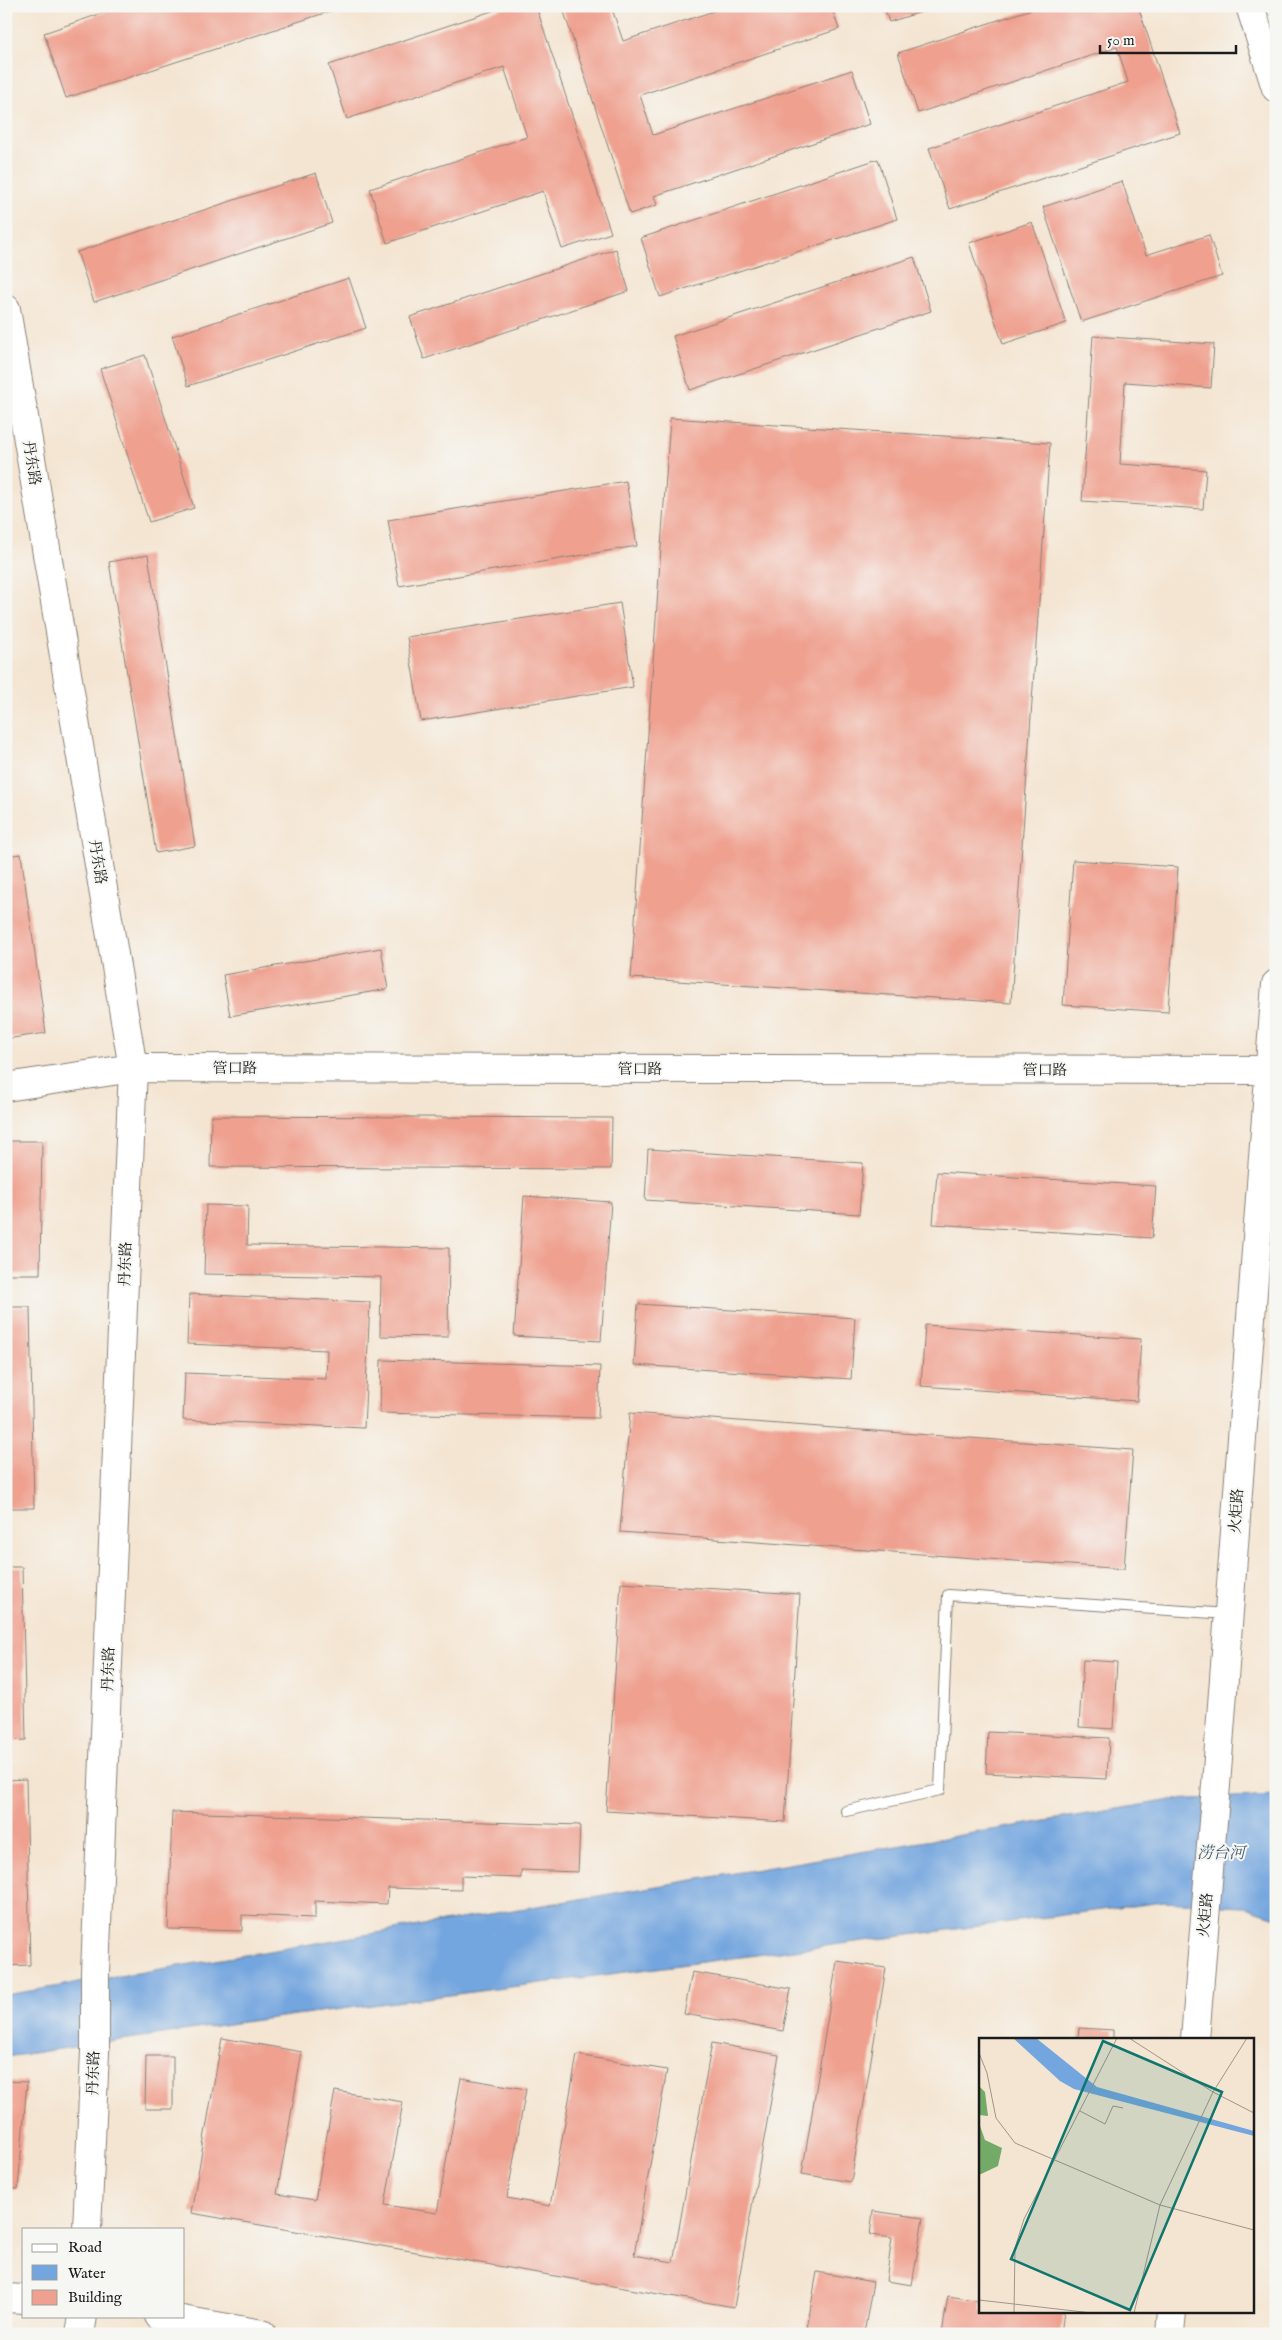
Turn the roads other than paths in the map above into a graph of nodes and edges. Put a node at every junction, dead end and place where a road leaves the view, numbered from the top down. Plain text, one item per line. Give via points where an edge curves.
1 (1250, 6) edge
2 (1276, 88) edge
3 (6, 309) edge
4 (1276, 984) edge
5 (133, 1068) junction
6 (1272, 1070) edge
7 (6, 1087) edge
8 (1229, 1614) junction
9 (846, 1812) dead end
10 (1194, 2038) edge
11 (87, 2228) edge
12 (6, 2298) edge
13 (22, 2299) edge
14 (1172, 2312) edge
15 (83, 2318) edge
16 (170, 2318) edge
17 (80, 2334) edge
18 (262, 2334) edge
19 (1170, 2334) edge

1 - 2 main road
3 - 5 main road, 丹东路
4 - 6 main road, 火炬路
5 - 6 main road, 管口路
5 - 7 main road, 管口路
5 - 11 main road, 丹东路
6 - 8 main road, 火炬路
8 - 9 lane via 948,1595 940,1790
8 - 10 main road, 火炬路
12 - 13 main road
14 - 19 main road
15 - 17 main road
16 - 18 main road

